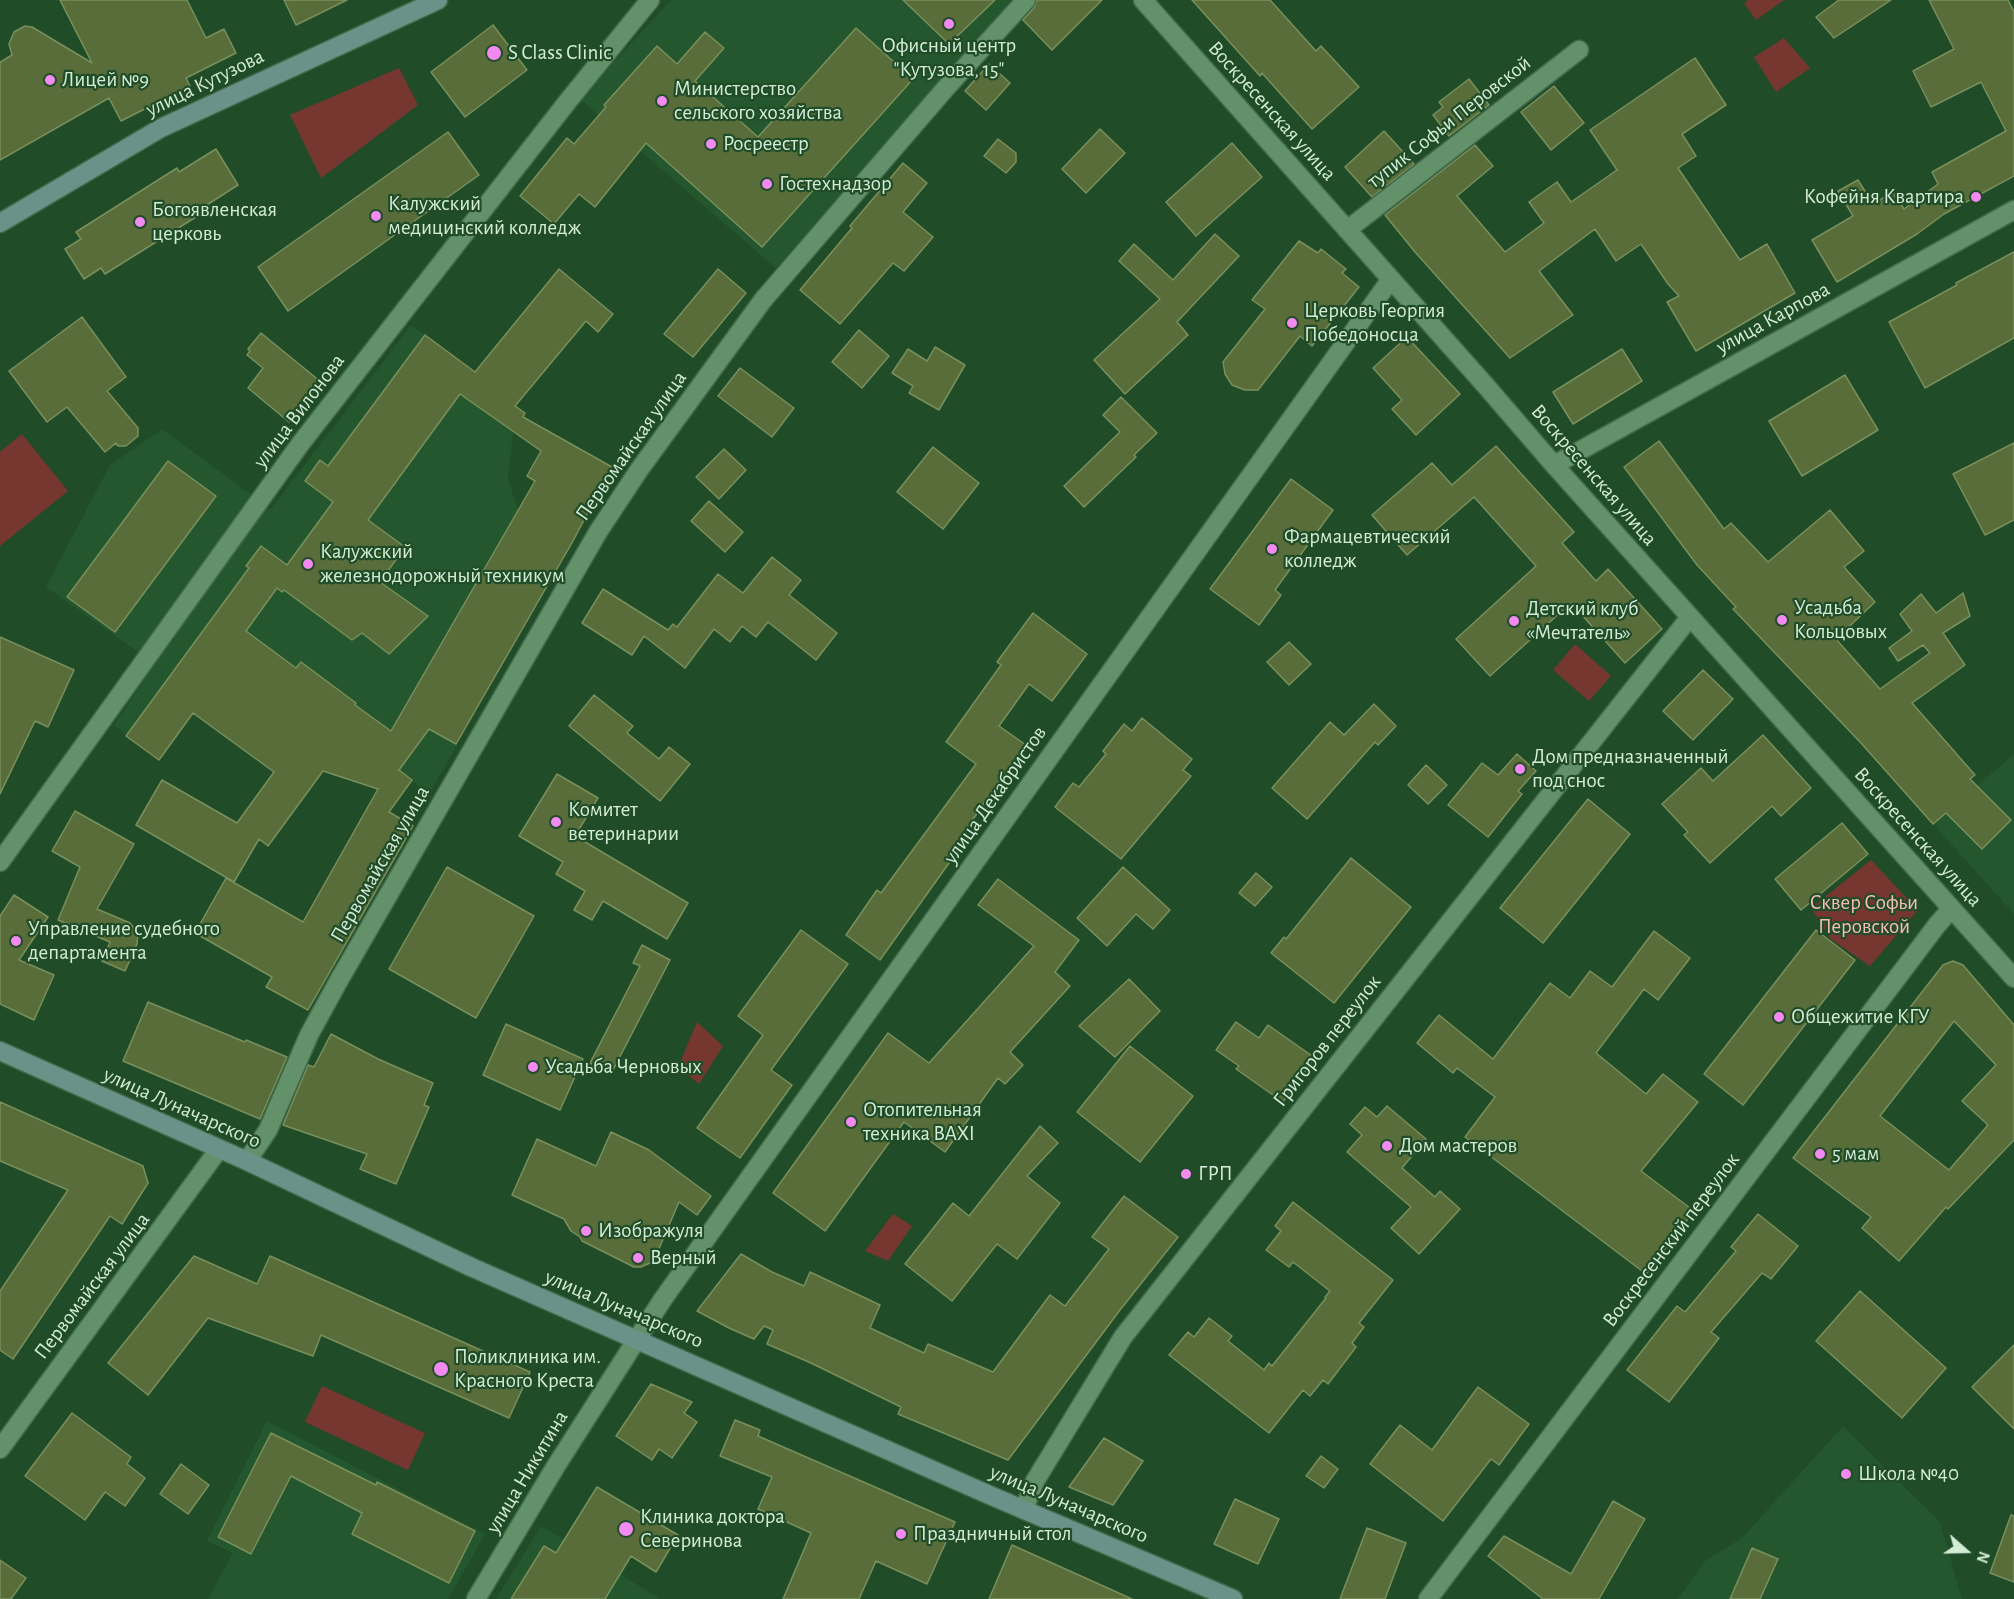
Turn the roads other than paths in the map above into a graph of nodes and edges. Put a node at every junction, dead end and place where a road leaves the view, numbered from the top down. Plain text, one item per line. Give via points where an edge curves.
1 (438, 0) edge
2 (650, 0) edge
3 (1026, 0) edge
4 (1143, 0) edge
5 (1579, 50) dead end
6 (2014, 210) edge
7 (0, 223) edge
8 (1347, 231) junction
9 (1391, 279) junction
10 (1554, 465) junction
11 (1690, 617) junction
12 (0, 862) edge
13 (1952, 909) junction
14 (2014, 978) edge
15 (0, 1051) edge
16 (219, 1149) junction
17 (247, 1161) junction
18 (637, 1339) junction
19 (0, 1449) edge
20 (1024, 1509) junction
21 (476, 1599) edge
22 (1233, 1599) edge
23 (1428, 1599) edge

1 - 7 main road, улица Кутузова via 161,128
2 - 12 street, улица Вилонова via 301,443
3 - 17 street, Первомайская улица via 763,300 639,470 598,532 338,982 309,1035 268,1130
4 - 8 street, Воскресенская улица
5 - 8 street, тупик Софьи Перовской
6 - 10 street, улица Карпова
8 - 9 street, Воскресенская улица
9 - 10 street, Воскресенская улица
9 - 18 street, улица Декабристов
10 - 11 street, Воскресенская улица
11 - 13 street, Воскресенская улица
11 - 20 street, Григоров переулок via 1123,1337 1035,1481
13 - 14 street, Воскресенская улица
13 - 23 street, Воскресенский переулок
15 - 16 main road, улица Луначарского
16 - 17 main road, улица Луначарского
16 - 19 street, Первомайская улица
17 - 18 main road, улица Луначарского via 471,1267
18 - 20 main road, улица Луначарского
18 - 21 street, улица Никитина
20 - 22 main road, улица Луначарского

